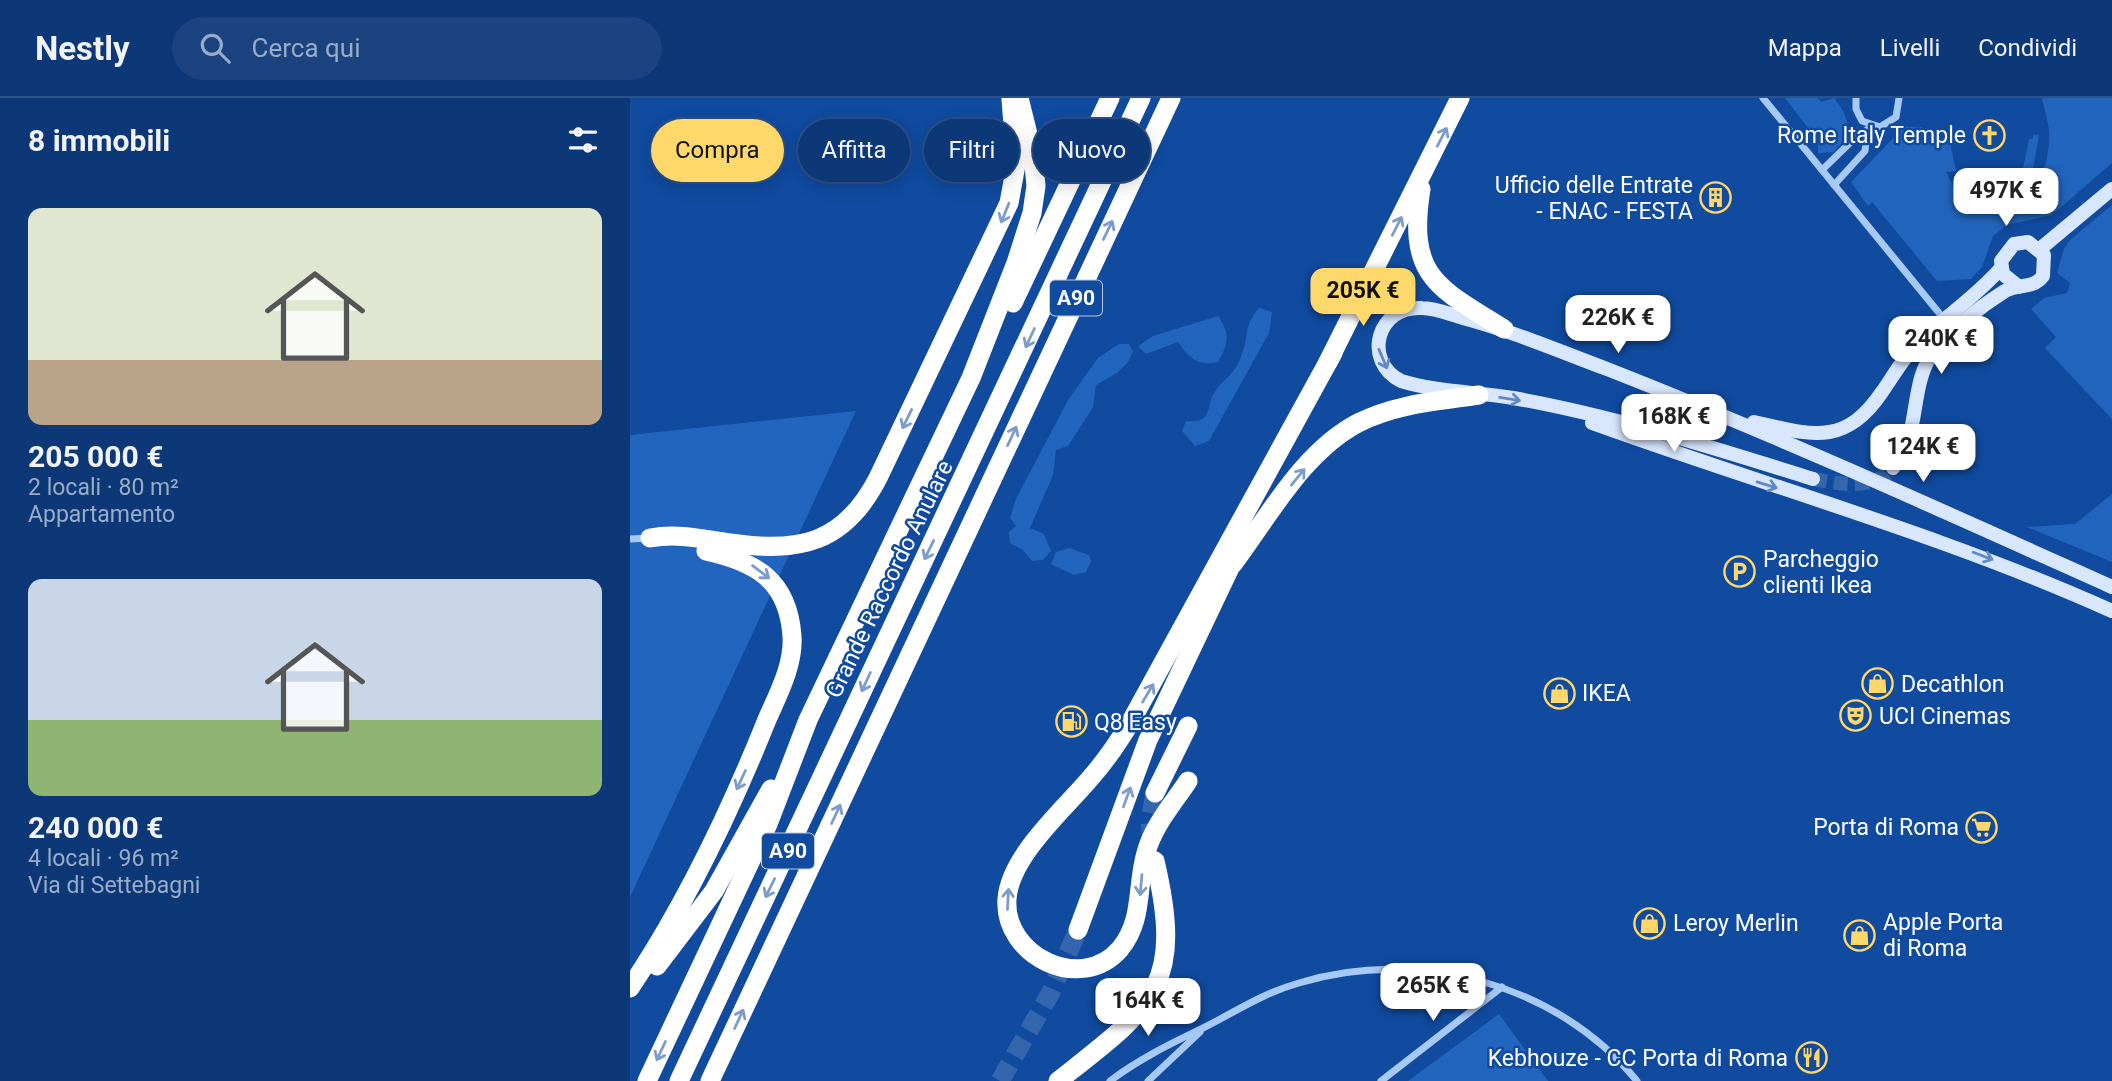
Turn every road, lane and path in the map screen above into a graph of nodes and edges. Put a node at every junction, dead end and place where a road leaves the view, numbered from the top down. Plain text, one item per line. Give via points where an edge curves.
1 (1011, 98) edge
2 (1019, 98) edge
3 (1110, 98) edge
4 (1141, 98) edge
5 (1171, 98) edge
6 (1460, 98) edge
7 (1763, 98) edge
8 (1899, 98) edge
9 (1854, 100) edge
10 (1873, 126) junction
11 (1867, 132) junction
12 (1822, 170) junction
13 (1423, 176) junction
14 (1834, 185) junction
15 (2112, 189) edge
16 (2040, 249) junction
17 (2001, 268) junction
18 (2019, 287) junction
19 (1945, 320) junction
20 (1504, 329) junction
21 (1333, 353) junction
22 (971, 377) junction
23 (1479, 395) junction
24 (1541, 405) junction
25 (1719, 413) junction
26 (1893, 468) tunnel mouth
27 (1813, 479) tunnel mouth
28 (650, 538) junction
29 (630, 539) edge
30 (1228, 571) junction
31 (2112, 587) edge
32 (2112, 611) edge
33 (808, 720) junction
34 (1188, 726) dead end
35 (1188, 781) dead end
36 (1155, 793) tunnel mouth
37 (1155, 861) tunnel mouth
38 (1078, 930) tunnel mouth
39 (1502, 987) junction
40 (630, 988) edge
41 (630, 999) edge
42 (1206, 1027) junction
43 (647, 1081) edge
44 (679, 1081) edge
45 (710, 1081) edge
46 (1058, 1081) edge
47 (1110, 1081) edge
48 (1148, 1081) edge
49 (1381, 1081) edge
50 (1637, 1081) edge

1 -> 28 highway via 1016,165 1009,203 878,478 857,512 825,537 793,545 757,546 684,535
2 - 22 highway via 1033,154 1036,195 1021,250
3 - 22 highway via 1018,292
4 -> 44 highway, Grande Raccordo Anulare / A90
45 -> 5 highway, A90
13 -> 6 highway
7 - 12 street
8 - 10 street via 1896,117 1886,125
9 - 10 street via 1862,121
10 - 11 street
11 - 12 street
11 - 14 street via 1865,151
12 - 14 street
13 - 20 highway via 1418,233 1427,272 1448,294
21 -> 13 highway
14 - 19 street
15 - 16 main road
16 - 17 main road via 2028,242 2014,244 2004,254
16 - 18 main road via 2046,262 2043,276 2033,285
17 - 18 main road via 2007,280
17 - 19 main road
18 - 26 main road via 1984,307 1934,351 1921,381 1909,440
19 - 25 main road via 1907,355 1858,421 1837,431 1806,434
20 -> 23 main road via 1420,308 1394,314 1381,328 1379,356 1393,377
20 - 25 main road
21 - 30 highway
35 -> 21 highway via 1149,843 1137,916 1114,955 1094,965 1065,968 1046,963 1029,951 1012,929 1007,908 1018,865 1095,773 1134,716
22 - 33 highway, Grande Raccordo Anulare
23 -> 24 main road
30 -> 23 highway via 1299,474 1334,439 1383,413
24 - 27 main road via 1684,438
24 -> 32 main road via 1957,547
25 - 31 main road
28 - 29 street
28 -> 40 highway via 732,557 759,569 782,599 792,643 783,680 722,821 670,925
38 -> 30 highway via 1148,740
33 - 41 highway via 719,882
33 -> 43 highway, Grande Raccordo Anulare via 768,824
34 - 36 highway
37 - 46 highway via 1164,897 1167,944 1157,987 1127,1026
39 - 42 street via 1424,970 1356,971 1282,988
39 - 49 street
39 - 50 street via 1582,1030
42 - 47 street via 1154,1051
42 - 48 street

